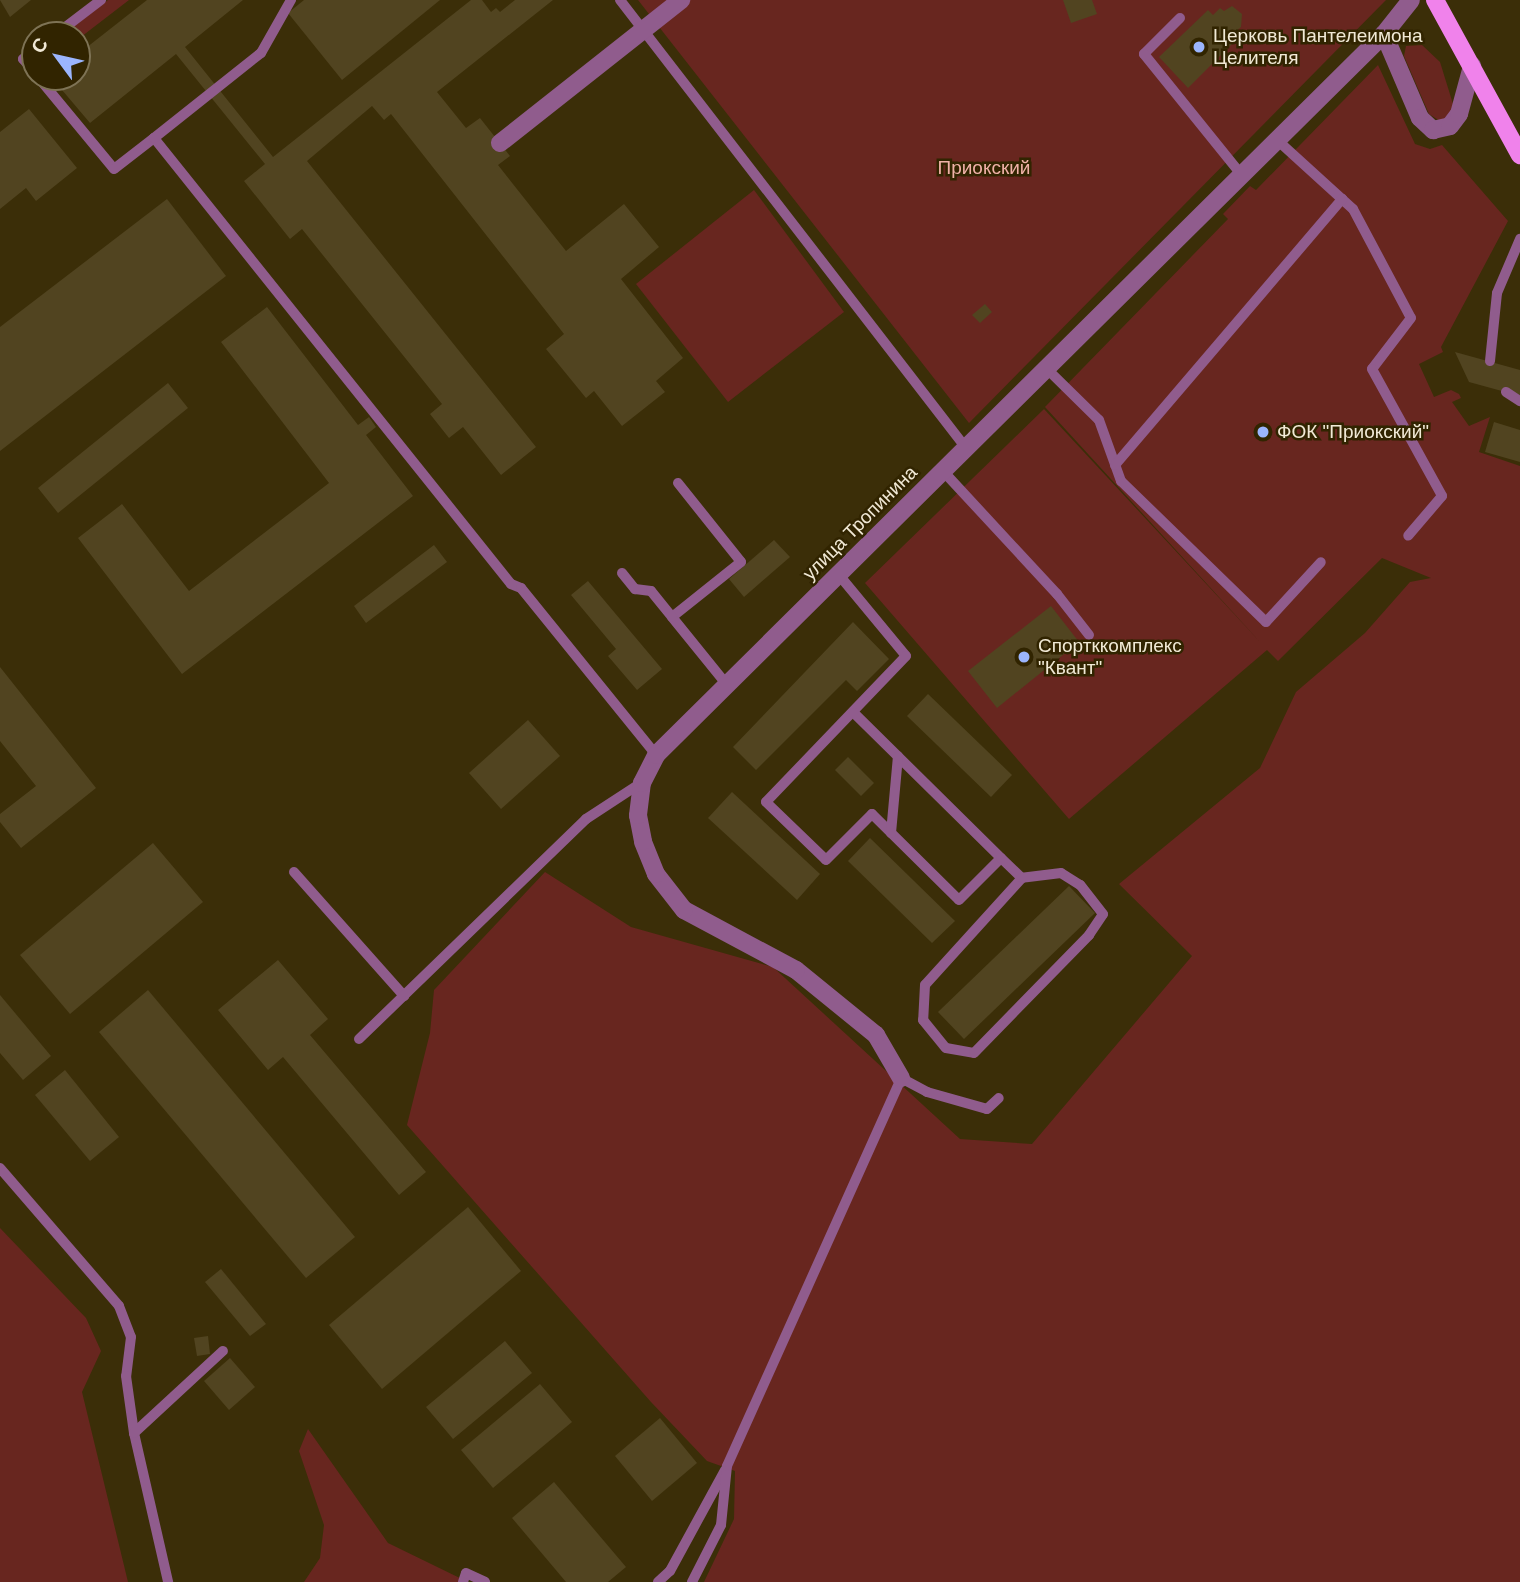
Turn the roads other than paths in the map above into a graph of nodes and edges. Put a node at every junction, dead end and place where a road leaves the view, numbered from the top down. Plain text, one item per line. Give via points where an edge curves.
1 (101, 0) edge
2 (290, 0) edge
3 (620, 0) edge
4 (681, 0) edge
5 (1411, 0) edge
6 (1435, 0) edge
7 (1180, 18) dead end
8 (73, 21) edge
9 (644, 29) junction
10 (1384, 34) junction
11 (1472, 66) junction
12 (50, 91) edge
13 (154, 138) junction
14 (1276, 139) junction
15 (500, 143) dead end
16 (1520, 155) edge
17 (1241, 174) junction
18 (1342, 200) junction
19 (1520, 239) edge
20 (1490, 361) dead end
21 (1046, 368) junction
22 (1506, 392) dead end
23 (1520, 401) edge
24 (966, 448) junction
25 (1115, 465) junction
26 (943, 471) junction
27 (678, 483) dead end
28 (1408, 536) dead end
29 (1321, 562) dead end
30 (622, 573) dead end
31 (839, 575) junction
32 (672, 617) junction
33 (1089, 635) dead end
34 (727, 685) junction
35 (854, 713) junction
36 (656, 755) junction
37 (898, 756) junction
38 (642, 783) junction
39 (891, 833) junction
40 (1001, 858) junction
41 (293, 872) dead end
42 (1022, 878) junction
43 (404, 996) junction
44 (359, 1039) dead end
45 (901, 1078) junction
46 (999, 1098) dead end
47 (0, 1168) edge
48 (223, 1350) dead end
49 (134, 1433) junction
50 (727, 1466) junction
51 (168, 1582) edge
52 (463, 1582) edge
53 (485, 1582) edge
54 (658, 1582) edge
55 (692, 1582) edge

1 - 8 lane
2 - 13 lane via 261,53
3 - 9 lane
4 - 9 street
5 - 10 street, улица Тропинина
6 - 11 main road
7 - 17 lane via 1144,54
9 - 15 street
9 - 24 lane
10 - 11 street via 1420,118 1433,130 1450,125 1459,114
10 - 14 street, улица Тропинина
11 - 16 main road
12 - 13 lane via 114,169
13 - 36 lane via 510,584 521,588
14 - 17 street, улица Тропинина
14 - 18 lane
17 - 21 street, улица Тропинина
18 - 25 lane
18 - 28 lane via 1353,209 1411,318 1371,369 1442,496
19 - 20 lane via 1497,293
21 - 24 street, улица Тропинина
21 - 25 lane via 1099,420
22 - 23 lane
24 - 26 street, улица Тропинина
25 - 29 lane via 1121,481 1266,622
26 - 31 street, улица Тропинина
26 - 33 lane
27 - 32 lane via 741,562
30 - 32 lane via 635,589 651,591
31 - 34 street, улица Тропинина
31 - 35 lane via 906,656
32 - 34 lane
34 - 36 street, улица Тропинина
35 - 37 lane
35 - 39 lane via 766,802 826,860 872,814
36 - 38 street, улица Тропинина
37 - 39 lane
37 - 40 lane
38 - 43 lane via 586,819
38 - 45 street, улица Тропинина via 638,815 643,841 656,874 684,910 796,970 876,1035
39 - 40 lane via 960,900
40 - 42 lane
41 - 43 lane
42 - 42 lane via 925,985 923,1020 946,1048 974,1053 1089,936 1102,914 1080,885 1061,873
43 - 44 lane
45 - 46 lane via 927,1092 987,1109
45 - 50 lane
47 - 49 lane via 118,1306 131,1337 126,1376
48 - 49 lane
49 - 51 lane
50 - 54 lane via 670,1570
50 - 55 lane via 721,1525
52 - 53 lane via 466,1573

